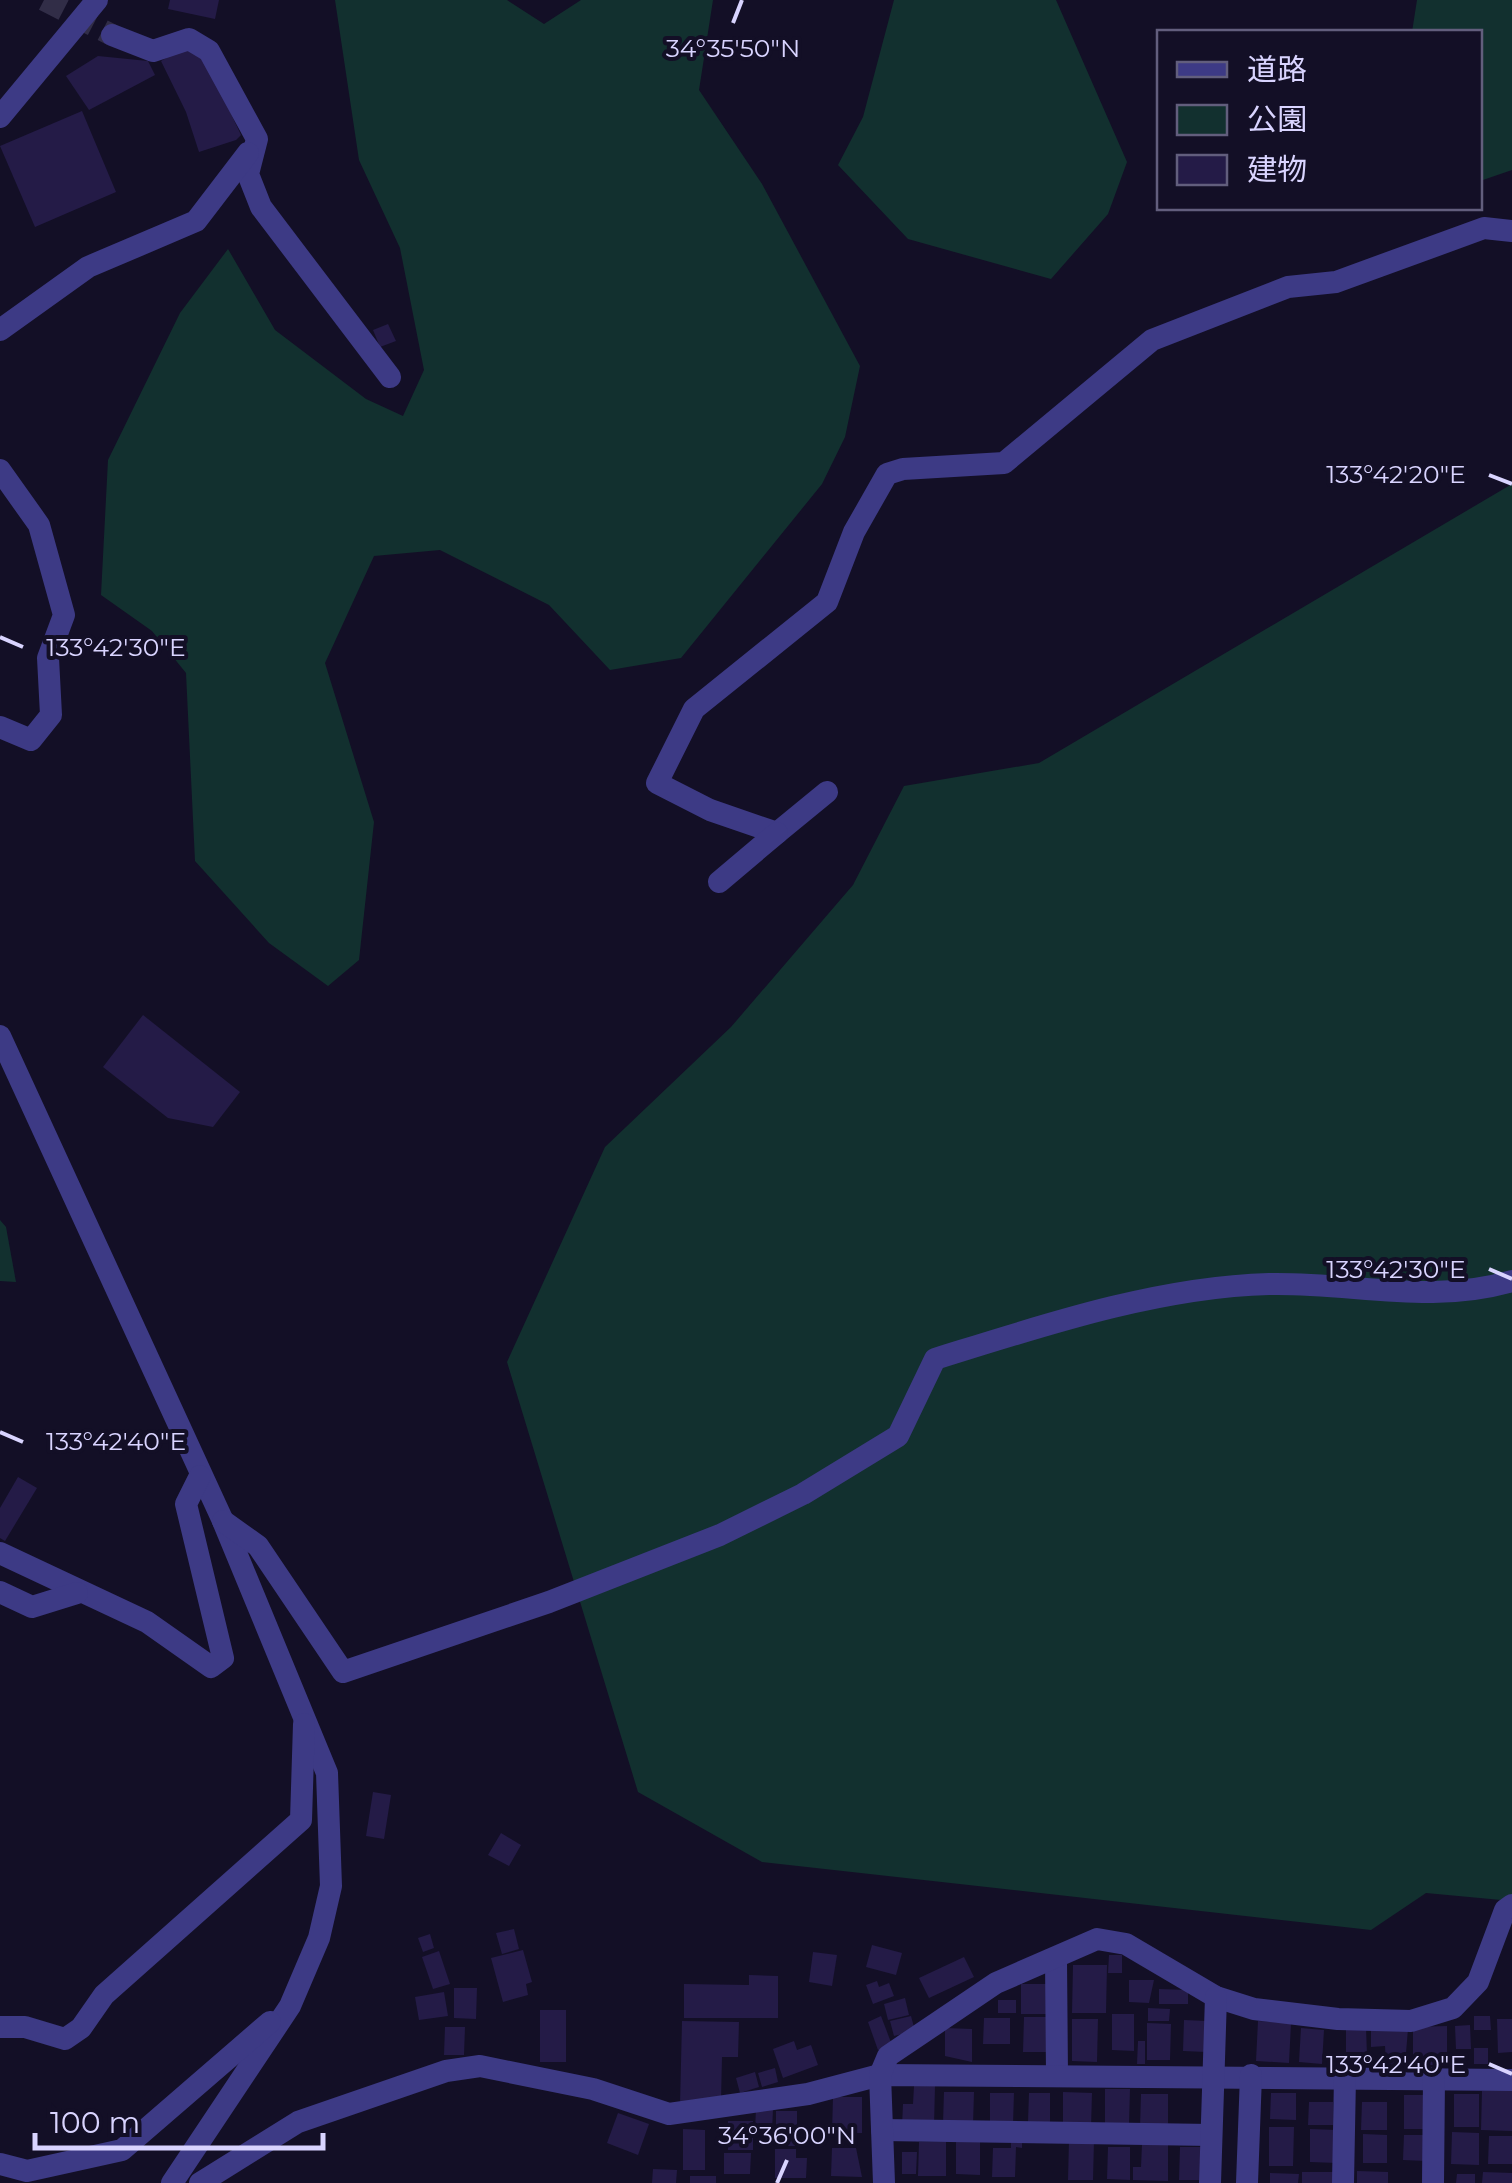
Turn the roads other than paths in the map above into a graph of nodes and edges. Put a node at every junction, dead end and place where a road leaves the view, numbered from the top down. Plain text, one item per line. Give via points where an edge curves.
1 (97, 0) edge
2 (112, 35) tunnel mouth
3 (0, 118) edge
4 (257, 139) junction
5 (1512, 231) edge
6 (0, 330) edge
7 (390, 378) dead end
8 (0, 470) edge
9 (0, 727) edge
10 (827, 792) dead end
11 (777, 833) junction
12 (719, 882) dead end
13 (0, 1036) edge
14 (1512, 1281) edge
15 (200, 1476) junction
16 (223, 1521) junction
17 (0, 1553) edge
18 (0, 1592) edge
19 (77, 1593) junction
20 (304, 1715) junction
21 (1512, 1905) edge
22 (1056, 1960) junction
23 (1216, 1998) junction
24 (290, 2006) junction
25 (0, 2026) edge
26 (880, 2075) junction
27 (1057, 2075) junction
28 (1212, 2075) junction
29 (1251, 2075) junction
30 (1345, 2077) junction
31 (1434, 2078) junction
32 (1512, 2080) edge
33 (882, 2130) junction
34 (1211, 2135) junction
35 (0, 2164) edge
36 (172, 2183) edge
37 (200, 2183) edge
38 (884, 2183) edge
39 (1210, 2183) edge
40 (1247, 2183) edge
41 (1343, 2183) edge
42 (1433, 2183) edge

1 - 3 street
2 - 4 street via 153,51 189,39 209,51
4 - 6 street via 196,221 88,266
4 - 7 street via 248,174 260,207
5 - 11 street via 1484,228 1336,282 1288,287 1152,340 1004,463 887,474 854,532 827,602 694,709 656,782
8 - 9 street via 39,526 64,615 48,658 51,715 30,740
10 - 11 street
11 - 12 street
13 - 15 street
14 - 16 street via 1436,1295 1224,1287 935,1359 898,1436 803,1494 720,1535 549,1602 343,1672 258,1546
15 - 16 street
15 - 19 street via 186,1504 223,1658 211,1667 147,1622
16 - 20 street
17 - 19 street
18 - 19 street via 32,1607
20 - 24 street via 327,1773 331,1886
20 - 25 street via 301,1820 104,1995 65,2040
21 - 23 street via 1478,1982 1453,2008 1411,2021 1338,2019
22 - 23 street via 1097,1939 1126,1944
22 - 26 street via 953,2008 888,2056
22 - 27 street
23 - 28 street
24 - 35 street via 122,2150 27,2170
24 - 36 street
26 - 27 street
26 - 33 street
26 - 37 street via 808,2094 669,2114 480,2066 446,2071 298,2122
27 - 28 street
28 - 29 street
28 - 34 street
29 - 30 street
29 - 40 street
30 - 31 street
30 - 41 street
31 - 32 street
31 - 42 street
33 - 34 street
33 - 38 street
34 - 39 street

